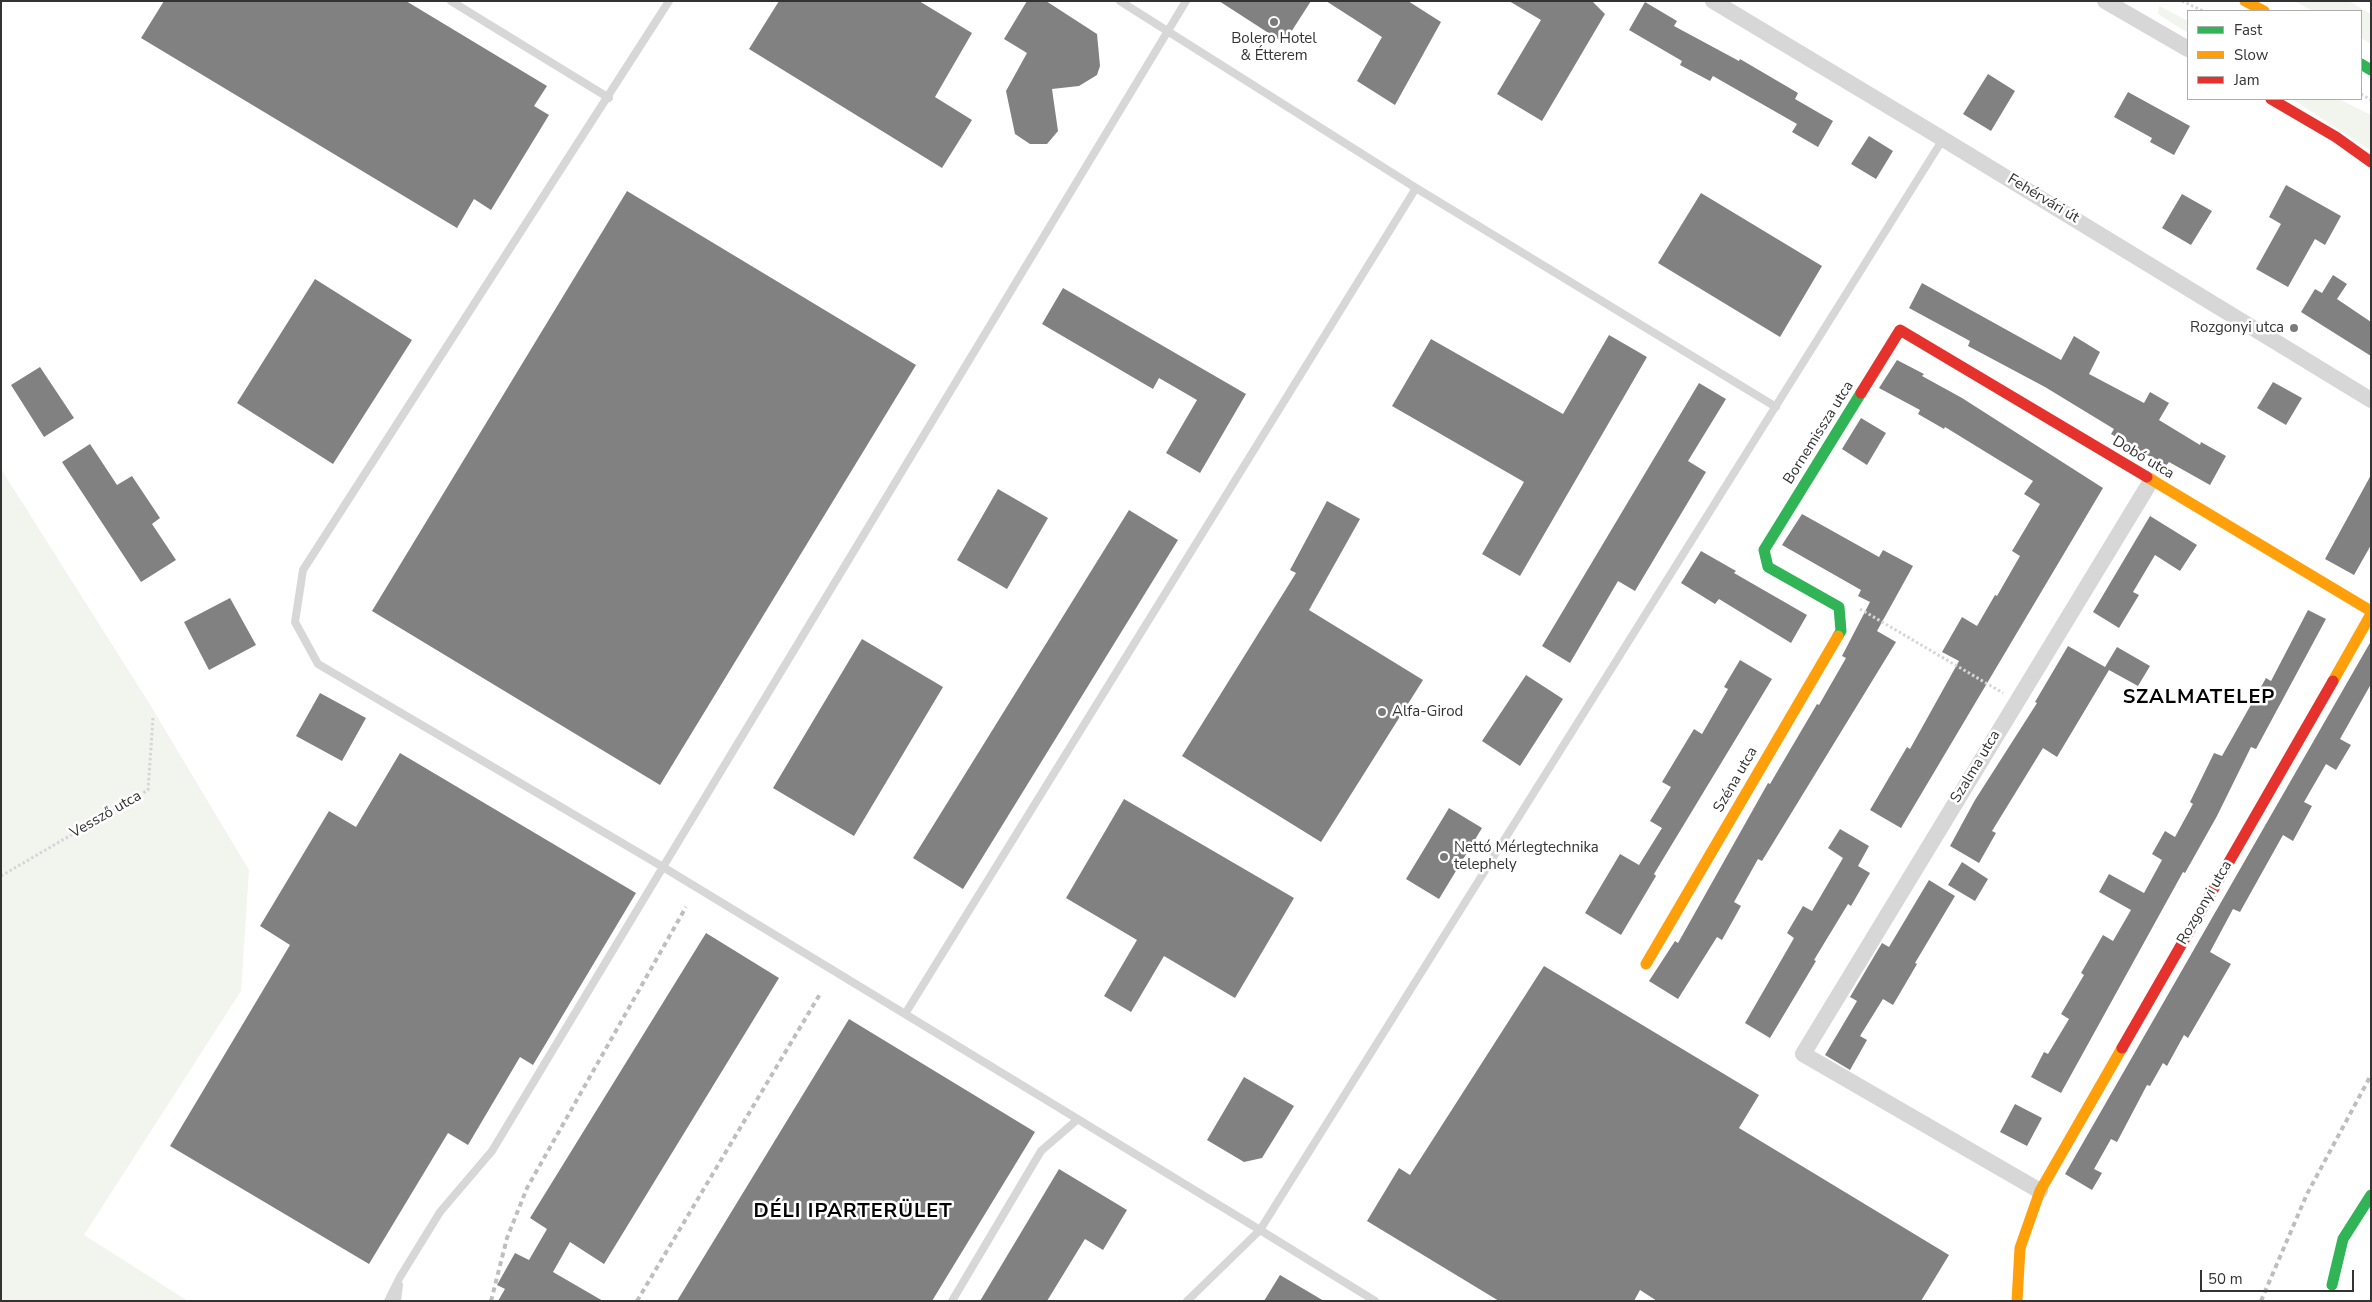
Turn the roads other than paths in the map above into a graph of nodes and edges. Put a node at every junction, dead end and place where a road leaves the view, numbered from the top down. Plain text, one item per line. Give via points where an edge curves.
1 (451, 1) edge
2 (669, 1) edge
3 (1120, 1) edge
4 (1186, 1) edge
5 (1713, 1) edge
6 (2105, 1) edge
7 (2245, 1) edge
8 (2262, 10) edge
9 (1167, 30) junction
10 (2187, 48) edge
11 (609, 98) junction
12 (2273, 100) edge
13 (1943, 139) junction
14 (2371, 162) edge
15 (1416, 188) junction
16 (1900, 330) joint
17 (2371, 400) edge
18 (1776, 407) junction
19 (2151, 481) junction
20 (1839, 607) joint
21 (2371, 613) edge
22 (663, 867) junction
23 (1646, 964) dead end
24 (905, 1014) junction
25 (1078, 1119) junction
26 (2040, 1191) junction
27 (2371, 1195) edge
28 (1260, 1230) junction
29 (400, 1276) junction
30 (2332, 1285) dead end
31 (388, 1301) edge
32 (397, 1301) edge
33 (952, 1301) edge
34 (1187, 1301) edge
35 (1375, 1301) edge
36 (2016, 1301) edge

1 - 11 lane
2 - 11 lane
3 - 9 lane
4 - 9 lane
5 - 13 street, Fehérvári út
6 - 10 street
7 - 8 street
9 - 15 lane
9 - 22 lane
11 - 22 lane via 303,570 295,622 318,664
12 - 14 street
13 - 17 street, Fehérvári út
13 - 18 lane
15 - 18 lane
15 - 24 lane
16 - 19 street, Dobó utca
16 - 20 street, Bornemissza utca via 1764,550 1768,567
18 - 28 lane
19 - 21 street, Dobó utca
19 - 26 street, Szalma utca via 1803,1054
20 - 23 street, Széna utca via 1841,631
21 - 26 street, Rozgonyi utca
22 - 24 lane
22 - 29 lane via 492,1151 440,1212
24 - 25 lane
25 - 28 lane
25 - 33 lane via 1040,1151
26 - 36 street, Rozgonyi utca via 2020,1248
27 - 30 street via 2344,1238
28 - 34 lane
28 - 35 lane
29 - 31 lane
29 - 32 lane

